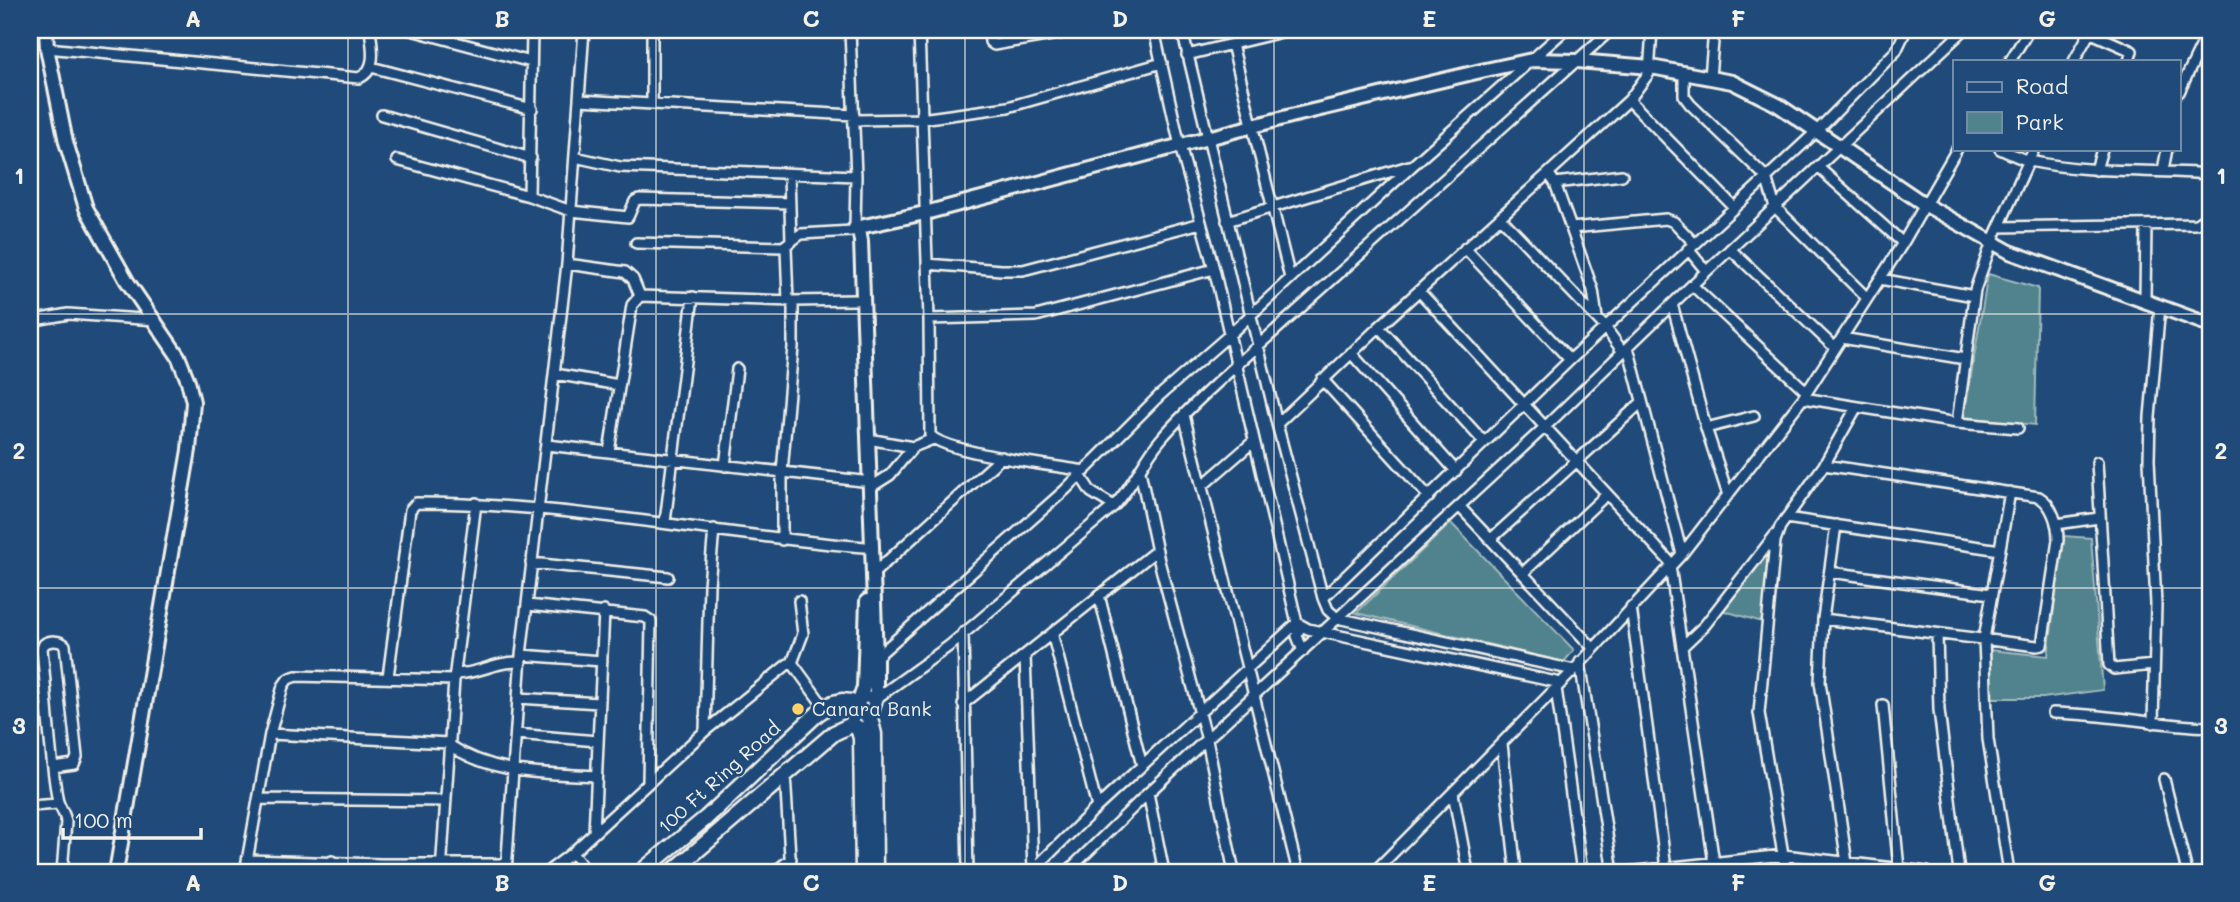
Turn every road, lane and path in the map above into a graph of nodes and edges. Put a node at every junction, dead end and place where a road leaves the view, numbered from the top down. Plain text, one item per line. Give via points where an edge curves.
1 (46, 30) edge
2 (411, 30) edge
3 (532, 30) edge
4 (584, 30) edge
5 (652, 30) edge
6 (850, 30) edge
7 (919, 30) edge
8 (989, 30) edge
9 (1081, 30) edge
10 (1154, 30) edge
11 (1182, 30) edge
12 (1290, 30) edge
13 (1565, 30) edge
14 (1611, 30) edge
15 (1652, 30) edge
16 (1717, 30) edge
17 (1906, 30) edge
18 (1964, 30) edge
19 (2029, 30) edge
20 (2185, 30) edge
21 (2209, 30) edge
22 (2090, 31) edge
23 (372, 32) edge
24 (2207, 42) edge
25 (1232, 44) junction
26 (47, 48) junction
27 (1187, 55) junction
28 (1532, 60) junction
29 (2011, 60) edge
30 (2075, 60) edge
31 (2129, 60) edge
32 (1577, 61) junction
33 (531, 62) junction
34 (1162, 63) junction
35 (371, 67) junction
36 (1651, 67) junction
37 (1684, 73) junction
38 (1710, 78) junction
39 (2180, 90) edge
40 (579, 100) junction
41 (1629, 100) junction
42 (652, 104) junction
43 (532, 109) junction
44 (382, 116) dead end
45 (854, 118) junction
46 (921, 119) junction
47 (1253, 126) junction
48 (1818, 130) junction
49 (1206, 139) junction
50 (1180, 146) junction
51 (1840, 147) junction
52 (1956, 150) edge
53 (2002, 150) edge
54 (2034, 150) edge
55 (2102, 150) edge
56 (2167, 150) edge
57 (575, 157) junction
58 (531, 158) junction
59 (397, 160) dead end
60 (2028, 161) junction
61 (1412, 166) junction
62 (1818, 167) junction
63 (2096, 170) junction
64 (2162, 170) junction
65 (1549, 174) junction
66 (2210, 174) edge
67 (789, 175) junction
68 (1622, 175) dead end
69 (856, 176) junction
70 (1766, 177) junction
71 (1555, 183) junction
72 (529, 196) junction
73 (790, 203) junction
74 (1924, 204) junction
75 (1271, 207) junction
76 (1734, 207) junction
77 (1775, 207) junction
78 (2210, 208) edge
79 (571, 211) junction
80 (925, 213) junction
81 (1500, 217) junction
82 (1227, 221) junction
83 (1201, 223) junction
84 (2146, 226) junction
85 (1998, 227) junction
86 (1572, 228) junction
87 (854, 230) junction
88 (1992, 242) junction
89 (636, 243) dead end
90 (1903, 243) junction
91 (788, 244) junction
92 (1691, 246) junction
93 (1465, 248) junction
94 (1730, 249) junction
95 (567, 264) junction
96 (927, 264) junction
97 (1214, 269) junction
98 (1706, 271) junction
99 (1290, 278) junction
100 (1880, 279) junction
101 (1692, 285) junction
102 (1419, 291) junction
103 (640, 296) junction
104 (1974, 296) junction
105 (693, 297) junction
106 (1867, 298) junction
107 (2145, 299) junction
108 (855, 300) junction
109 (791, 301) junction
110 (1672, 304) junction
111 (2160, 306) junction
112 (1250, 316) junction
113 (1597, 318) junction
114 (929, 319) junction
115 (156, 320) junction
116 (30, 321) edge
117 (2210, 325) edge
118 (1379, 327) junction
119 (1605, 327) junction
120 (1228, 336) junction
121 (1842, 338) junction
122 (1258, 346) junction
123 (1835, 348) junction
124 (1625, 349) junction
125 (1351, 353) junction
126 (1965, 359) junction
127 (1570, 360) junction
128 (1236, 365) junction
129 (737, 369) dead end
130 (555, 374) junction
131 (1322, 379) junction
132 (619, 385) junction
133 (1805, 395) junction
134 (1642, 402) junction
135 (1525, 404) junction
136 (1856, 408) junction
137 (1184, 415) junction
138 (1754, 416) dead end
139 (1957, 423) junction
140 (1277, 424) junction
141 (1546, 426) junction
142 (1706, 428) junction
143 (2018, 428) dead end
144 (869, 439) junction
145 (933, 439) junction
146 (1254, 441) junction
147 (1484, 442) junction
148 (547, 444) junction
149 (913, 447) junction
150 (608, 452) junction
151 (1002, 457) junction
152 (1577, 459) junction
153 (673, 460) junction
154 (2096, 462) dead end
155 (1825, 464) junction
156 (725, 466) junction
157 (1140, 471) junction
158 (1456, 471) junction
159 (782, 472) junction
160 (1083, 473) junction
161 (866, 484) junction
162 (1202, 486) junction
163 (2010, 492) junction
164 (1607, 494) junction
165 (1728, 495) junction
166 (1429, 497) junction
167 (476, 503) junction
168 (1114, 506) junction
169 (1459, 506) junction
170 (539, 509) junction
171 (1786, 518) junction
172 (2099, 518) junction
173 (665, 522) junction
174 (2056, 524) junction
175 (1836, 525) junction
176 (714, 529) junction
177 (1777, 533) junction
178 (1491, 539) junction
179 (782, 540) junction
180 (866, 547) junction
181 (1157, 550) junction
182 (2000, 550) junction
183 (1682, 554) junction
184 (531, 563) junction
185 (1671, 565) junction
186 (1524, 572) junction
187 (1830, 572) junction
188 (873, 574) junction
189 (668, 577) dead end
190 (1991, 594) junction
191 (1099, 596) junction
192 (1323, 598) junction
193 (799, 601) dead end
194 (527, 605) junction
195 (1631, 607) junction
196 (604, 611) junction
197 (1337, 618) junction
198 (1823, 619) junction
199 (1298, 624) junction
200 (1326, 631) junction
201 (963, 633) junction
202 (1052, 633) junction
203 (1937, 634) junction
204 (1984, 639) junction
205 (1683, 646) junction
206 (1593, 648) junction
207 (1303, 651) junction
208 (1025, 656) junction
209 (521, 658) junction
210 (601, 662) junction
211 (870, 662) junction
212 (792, 663) junction
213 (1577, 666) junction
214 (2154, 666) junction
215 (1247, 669) junction
216 (388, 677) junction
217 (454, 678) junction
218 (1558, 686) junction
219 (876, 697) junction
220 (1252, 697) junction
221 (518, 698) junction
222 (860, 702) junction
223 (599, 703) junction
224 (963, 704) junction
225 (1883, 705) dead end
226 (825, 708) junction
227 (2053, 713) dead end
228 (1199, 715) junction
229 (870, 718) junction
230 (2153, 723) junction
231 (852, 725) junction
232 (2210, 727) edge
233 (705, 731) junction
234 (270, 734) junction
235 (516, 734) junction
236 (861, 738) junction
237 (1207, 740) junction
238 (597, 741) junction
239 (449, 744) junction
240 (1502, 744) junction
241 (53, 766) junction
242 (1142, 766) junction
243 (513, 771) junction
244 (785, 775) junction
245 (596, 776) junction
246 (2164, 779) dead end
247 (648, 782) junction
248 (1148, 793) junction
249 (1453, 793) junction
250 (258, 799) junction
251 (446, 801) junction
252 (58, 804) junction
253 (30, 806) edge
254 (1097, 807) junction
255 (594, 833) junction
256 (572, 853) junction
257 (1784, 855) junction
258 (790, 859) junction
259 (248, 860) junction
260 (332, 861) junction
261 (1714, 863) junction
262 (1847, 863) junction
263 (383, 868) edge
264 (441, 868) edge
265 (506, 868) edge
266 (1667, 868) junction
267 (1899, 869) junction
268 (1032, 871) edge
269 (62, 872) edge
270 (116, 872) edge
271 (246, 872) edge
272 (333, 872) edge
273 (547, 872) edge
274 (587, 872) edge
275 (641, 872) edge
276 (671, 872) edge
277 (774, 872) edge
278 (791, 872) edge
279 (863, 872) edge
280 (876, 872) edge
281 (968, 872) edge
282 (1067, 872) edge
283 (1164, 872) edge
284 (1234, 872) edge
285 (1298, 872) edge
286 (1374, 872) edge
287 (1468, 872) edge
288 (1516, 872) edge
289 (1582, 872) edge
290 (1613, 872) edge
291 (1627, 872) edge
292 (1786, 872) edge
293 (1927, 872) edge
294 (1959, 872) edge
295 (2010, 872) edge
296 (2187, 872) edge

1 - 26 main road
2 - 33 street
3 - 33 street
4 - 40 street
5 - 42 street
6 - 45 street
7 - 46 street
8 - 9 street via 994,45
10 - 34 street
11 - 27 street
12 - 25 street
13 - 28 street
14 - 32 street
15 - 36 street
16 - 38 street
17 - 48 street via 1896,51
18 - 51 street
19 - 29 street
20 - 24 street
21 - 24 street
22 - 30 street
22 - 31 street via 2132,51
23 - 35 street
24 - 39 street
25 - 27 street
25 - 47 street
26 - 35 street via 353,78 364,76
26 - 115 main road via 66,142 86,208 127,281
27 - 49 street
28 - 32 main road
28 - 47 main road
28 - 61 street
32 - 36 main road
32 - 122 street
33 - 43 street
34 - 46 street via 1028,103
34 - 50 street
35 - 43 street
36 - 37 main road
36 - 41 street
37 - 38 main road
37 - 70 street via 1684,96
38 - 48 main road via 1732,82
40 - 42 street
40 - 57 street
41 - 65 street
41 - 76 street
42 - 45 street
43 - 58 street
44 - 58 street
45 - 46 street
45 - 69 street
46 - 80 street
47 - 49 main road
47 - 75 street
48 - 51 main road
48 - 70 street
49 - 50 main road
49 - 82 street
50 - 80 main road
50 - 83 street
51 - 62 street
51 - 74 main road
52 - 74 street
53 - 60 street
54 - 60 street
55 - 63 street
56 - 64 street
57 - 67 street via 620,167
57 - 79 street
58 - 72 street
59 - 72 street
60 - 63 street
60 - 85 street
61 - 75 street
61 - 99 street
62 - 77 street
62 - 90 street
63 - 64 street
64 - 66 street
65 - 71 street
65 - 81 street
67 - 69 street
67 - 73 street
68 - 71 street
69 - 87 street
70 - 76 street
70 - 77 street
71 - 86 street
72 - 79 street
73 - 79 street via 639,199 628,217
73 - 91 street
74 - 88 main road
74 - 90 street
75 - 82 street
75 - 99 street
76 - 92 street
77 - 94 street
77 - 106 street
78 - 84 street via 2196,224
79 - 95 street
80 - 87 main road
80 - 96 street
81 - 93 street
81 - 113 street
82 - 112 street
83 - 96 street via 1023,270
83 - 97 street
84 - 85 street
84 - 107 street
85 - 88 street
86 - 92 street via 1666,219 1674,222
86 - 113 street via 1595,296
87 - 91 street via 800,234
87 - 108 main road
87 - 144 main road via 859,230 861,241
88 - 104 street
88 - 107 main road
89 - 91 street
90 - 100 street
91 - 109 street
92 - 98 street
92 - 119 street
93 - 102 street
93 - 127 street
94 - 98 street
94 - 123 street
95 - 103 street via 625,272
95 - 130 street
96 - 114 street
97 - 114 street via 1036,316
97 - 120 street
98 - 101 street
99 - 112 street
100 - 104 street
100 - 106 street
101 - 110 street
101 - 133 street
102 - 118 street
102 - 135 street
103 - 105 street
103 - 132 street via 632,305
104 - 126 street
105 - 109 street
105 - 153 street
106 - 121 street
107 - 111 main road
108 - 109 street
108 - 161 main road
109 - 159 street via 793,347
110 - 124 street
110 - 142 street
111 - 117 main road
111 - 214 street via 2149,460 2156,604
112 - 120 street
112 - 122 street
113 - 119 street
114 - 145 street via 928,429
115 - 116 street via 68,314
115 - 270 main road via 188,381 192,402 189,450
118 - 125 street
118 - 147 street
119 - 124 street
119 - 127 street
120 - 128 street
120 - 160 street
121 - 123 street
121 - 126 street
122 - 128 street
122 - 140 street
123 - 133 street
124 - 134 street
124 - 141 street
125 - 131 street
125 - 158 street
126 - 139 street
127 - 135 street
128 - 137 street
128 - 146 street
129 - 156 street
130 - 132 street
130 - 148 street
131 - 140 street
131 - 166 street
132 - 150 street
133 - 136 street
133 - 165 street
134 - 152 street
134 - 183 street
135 - 141 street
135 - 147 street
136 - 139 street
136 - 155 street
137 - 157 street
137 - 162 street
138 - 142 street
139 - 143 street
140 - 192 street
141 - 152 street
141 - 169 street
142 - 165 street
144 - 149 street
144 - 161 main road
145 - 149 street
145 - 151 street
146 - 162 street
146 - 199 street
147 - 158 street
148 - 150 street
148 - 170 street
149 - 161 street via 890,475
150 - 153 street
151 - 160 street
151 - 188 street
152 - 164 street
152 - 178 street
153 - 156 street
153 - 173 street
154 - 172 street
155 - 163 street
155 - 171 street
156 - 159 street
157 - 168 street
157 - 181 street
158 - 166 street
159 - 161 street
159 - 179 street
160 - 168 street via 1091,492
160 - 211 street
161 - 180 main road
161 - 188 main road
162 - 215 street
163 - 174 street via 2043,499
163 - 182 street
164 - 185 street
164 - 186 street
165 - 183 street
166 - 192 street
167 - 170 street
167 - 216 street via 416,503 411,507
167 - 217 street
168 - 201 street
169 - 178 street
169 - 197 street
170 - 173 street
170 - 184 street
171 - 175 street
171 - 177 street
172 - 174 street
172 - 214 street via 2109,667
173 - 176 street
174 - 204 street via 2058,540 2044,642 2037,646
175 - 182 street
175 - 187 street
176 - 179 street
176 - 233 street
177 - 205 street
177 - 257 street via 1759,713
178 - 186 street
179 - 180 street
180 - 211 main road
181 - 191 street
181 - 228 street
182 - 190 street
183 - 185 street
184 - 189 street
184 - 194 street
185 - 195 street
185 - 205 street
186 - 206 street
187 - 190 street
187 - 198 street
188 - 211 main road
190 - 204 street
191 - 202 street
191 - 242 street
192 - 197 street
193 - 212 street via 803,634
194 - 196 street
194 - 209 street
195 - 206 street
195 - 266 street
196 - 210 street
196 - 247 street via 645,617 652,624
197 - 200 street
197 - 213 street
198 - 203 street
198 - 262 street via 1820,682
199 - 200 street
199 - 207 street
199 - 215 street
200 - 207 street
200 - 218 street
201 - 219 street
201 - 224 street
202 - 208 street
202 - 254 street
203 - 204 street
203 - 294 street via 1939,710
204 - 295 street via 1989,739
205 - 261 street
206 - 213 street
207 - 220 street
208 - 224 street
208 - 268 street
209 - 210 street
209 - 217 street
209 - 221 street
210 - 223 street
211 - 219 main road
211 - 222 main road
212 - 226 street
212 - 233 street
213 - 218 street
213 - 290 street
214 - 230 street
215 - 220 street
215 - 228 street
216 - 217 street
216 - 234 street via 291,676 283,686
217 - 239 street
218 - 240 street
218 - 289 street
219 - 222 street
219 - 229 main road
220 - 237 street
220 - 285 street
221 - 223 street
221 - 235 street
222 - 226 main road via 842,701
222 - 229 main road
222 - 231 main road
223 - 238 street
224 - 281 street
225 - 267 street
226 - 275 main road, 100 Ft Ring Road
227 - 230 street
228 - 237 street
228 - 242 street
229 - 236 main road
229 - 280 main road
230 - 232 street
231 - 236 main road via 858,727
231 - 244 main road, 100 Ft Ring Road via 834,733
233 - 247 street
234 - 239 street
234 - 250 street
235 - 238 street
235 - 243 street
236 - 279 main road
237 - 248 street
237 - 284 street
238 - 245 street
239 - 243 street via 479,762
239 - 251 street
240 - 249 street
240 - 288 street
241 - 241 street via 74,764 76,757 65,645 52,641 42,649
241 - 252 street
242 - 254 street
243 - 245 street
243 - 265 street
244 - 258 street
244 - 276 main road, 100 Ft Ring Road
245 - 255 street
246 - 296 street
247 - 255 street
248 - 282 street
248 - 283 street
249 - 286 street
249 - 287 street
250 - 251 street
250 - 259 street
251 - 264 street
252 - 253 street
252 - 269 street via 66,822
254 - 268 street
255 - 256 street
256 - 273 street
256 - 274 street
257 - 261 street
257 - 262 street
257 - 292 street
258 - 277 street
258 - 278 street
259 - 260 street
259 - 271 street
260 - 263 street
260 - 272 street
261 - 266 street
262 - 267 street
263 - 264 street
264 - 265 street
266 - 291 street
267 - 293 street

